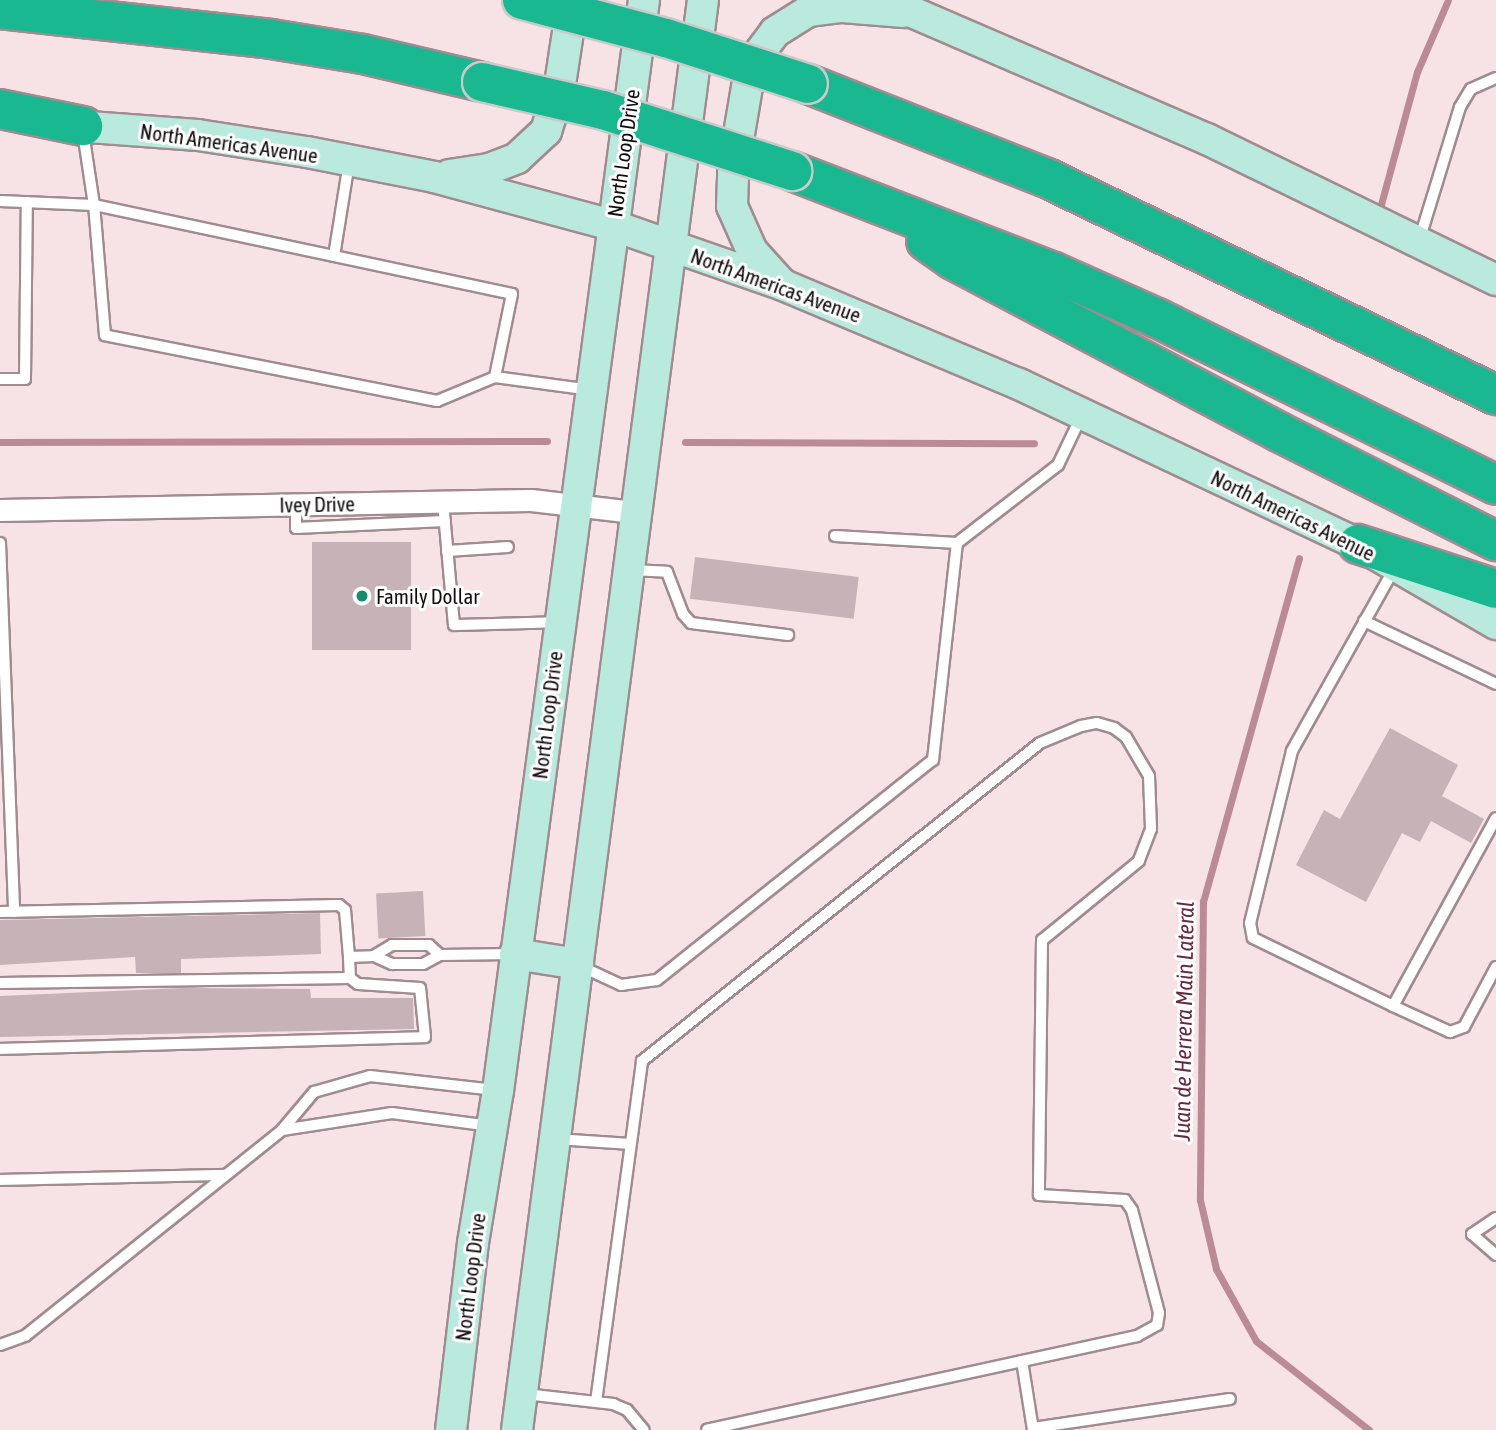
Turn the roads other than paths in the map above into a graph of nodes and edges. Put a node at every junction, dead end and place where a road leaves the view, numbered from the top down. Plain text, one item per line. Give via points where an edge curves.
1 (522, 0) edge
2 (573, 0) edge
3 (644, 0) edge
4 (703, 0) edge
5 (884, 0) edge
6 (0, 9) edge
7 (912, 12) junction
8 (1496, 78) edge
9 (0, 109) edge
10 (0, 121) edge
11 (83, 126) junction
12 (350, 160) junction
13 (434, 177) junction
14 (0, 201) edge
15 (27, 202) junction
16 (94, 205) junction
17 (876, 205) junction
18 (612, 225) junction
19 (1419, 241) junction
20 (670, 246) junction
21 (334, 256) junction
22 (1496, 279) edge
23 (783, 285) junction
24 (495, 377) junction
25 (0, 379) edge
26 (591, 390) junction
27 (1496, 395) edge
28 (1082, 414) junction
29 (1496, 485) edge
30 (576, 505) junction
31 (0, 510) edge
32 (444, 511) junction
33 (633, 512) junction
34 (835, 536) dead end
35 (1496, 541) edge
36 (0, 543) edge
37 (957, 543) junction
38 (1358, 544) junction
39 (508, 547) dead end
40 (447, 551) junction
41 (1395, 566) junction
42 (626, 570) junction
43 (1496, 589) edge
44 (1364, 621) junction
45 (559, 622) junction
46 (1496, 624) edge
47 (788, 635) dead end
48 (1496, 684) edge
49 (1496, 818) edge
50 (0, 912) edge
51 (13, 912) junction
52 (440, 954) junction
53 (515, 954) junction
54 (374, 956) junction
55 (349, 957) junction
56 (578, 964) junction
57 (1496, 967) edge
58 (350, 978) junction
59 (0, 983) edge
60 (1393, 1006) junction
61 (0, 1049) edge
62 (498, 1091) junction
63 (492, 1126) junction
64 (282, 1130) junction
65 (557, 1139) junction
66 (630, 1144) junction
67 (225, 1175) junction
68 (0, 1180) edge
69 (1496, 1218) edge
70 (1496, 1255) edge
71 (0, 1345) edge
72 (1022, 1361) junction
73 (522, 1394) junction
74 (1230, 1399) dead end
75 (596, 1402) junction
76 (1033, 1429) edge
77 (451, 1430) edge
78 (517, 1430) edge
79 (644, 1430) edge
80 (707, 1430) edge

1 - 27 highway, bridge via 666,38 808,84 1047,178
2 - 13 main road via 558,91 546,131 517,158 489,169
3 - 18 main road, North Loop Drive
4 - 20 main road
5 - 7 main road
6 - 17 highway, bridge via 271,39 363,54 603,110 792,171
7 - 19 main road via 1207,139
7 - 23 main road via 842,7 808,11 775,32 751,64 733,169 732,206 752,251
8 - 19 lane via 1471,89 1460,107
9 - 11 highway
10 - 11 main road, North Americas Avenue
11 - 12 main road, North Americas Avenue via 198,135
11 - 16 lane
12 - 13 main road, North Americas Avenue
12 - 21 lane
13 - 18 main road, North Americas Avenue
14 - 15 lane
15 - 16 lane
15 - 25 lane via 25,379
16 - 21 lane
16 - 24 lane via 105,335 437,401
17 - 29 highway via 1054,272 1157,318
17 - 35 highway via 953,260
18 - 20 main road, North Americas Avenue
18 - 26 main road, North Loop Drive
19 - 22 main road
20 - 23 main road, North Americas Avenue
20 - 33 main road
21 - 24 lane via 512,295
23 - 28 main road, North Americas Avenue
24 - 26 lane
26 - 30 main road, North Loop Drive
28 - 37 lane via 1059,465
28 - 38 main road, North Americas Avenue
30 - 32 street, Ivey Drive via 531,500
30 - 33 street, Ivey Drive
30 - 45 main road, North Loop Drive
31 - 32 street, Ivey Drive via 296,505
32 - 40 lane
33 - 42 main road
34 - 37 lane
36 - 51 lane
37 - 56 lane via 933,760 657,980 621,985
38 - 41 main road, North Americas Avenue
38 - 43 highway
39 - 40 lane
40 - 45 lane via 454,625
41 - 44 lane
41 - 46 main road, North Americas Avenue
42 - 47 lane via 667,572 691,623
42 - 56 main road
44 - 48 lane
44 - 60 lane via 1292,751 1250,923 1253,938 1261,945
45 - 53 main road, North Loop Drive
49 - 60 lane
50 - 51 lane
51 - 55 lane via 339,905 345,910
52 - 53 lane
52 - 54 lane via 423,964 392,964
52 - 54 lane via 429,945 392,945
53 - 56 main road
53 - 62 main road, North Loop Drive
54 - 55 lane
55 - 58 lane
56 - 65 main road
57 - 60 lane via 1464,1027 1450,1032
58 - 59 lane
58 - 61 lane via 358,984 420,988 425,1037
62 - 63 main road, North Loop Drive
62 - 64 lane via 370,1076 314,1092
63 - 64 lane via 392,1113
63 - 77 main road, North Loop Drive
64 - 67 lane
65 - 66 lane
65 - 73 main road
66 - 72 lane via 642,1061 651,1051 1040,743 1081,726 1097,723 1114,728 1126,737 1149,776 1151,829 1139,861 1042,940 1039,1195 1117,1196 1125,1200 1132,1210 1159,1314 1157,1325 1137,1336
66 - 75 lane
67 - 68 lane
67 - 71 lane via 25,1336
69 - 70 lane via 1472,1234
72 - 76 lane
72 - 80 lane
73 - 75 lane
73 - 78 main road
74 - 76 lane
75 - 79 lane via 627,1410

